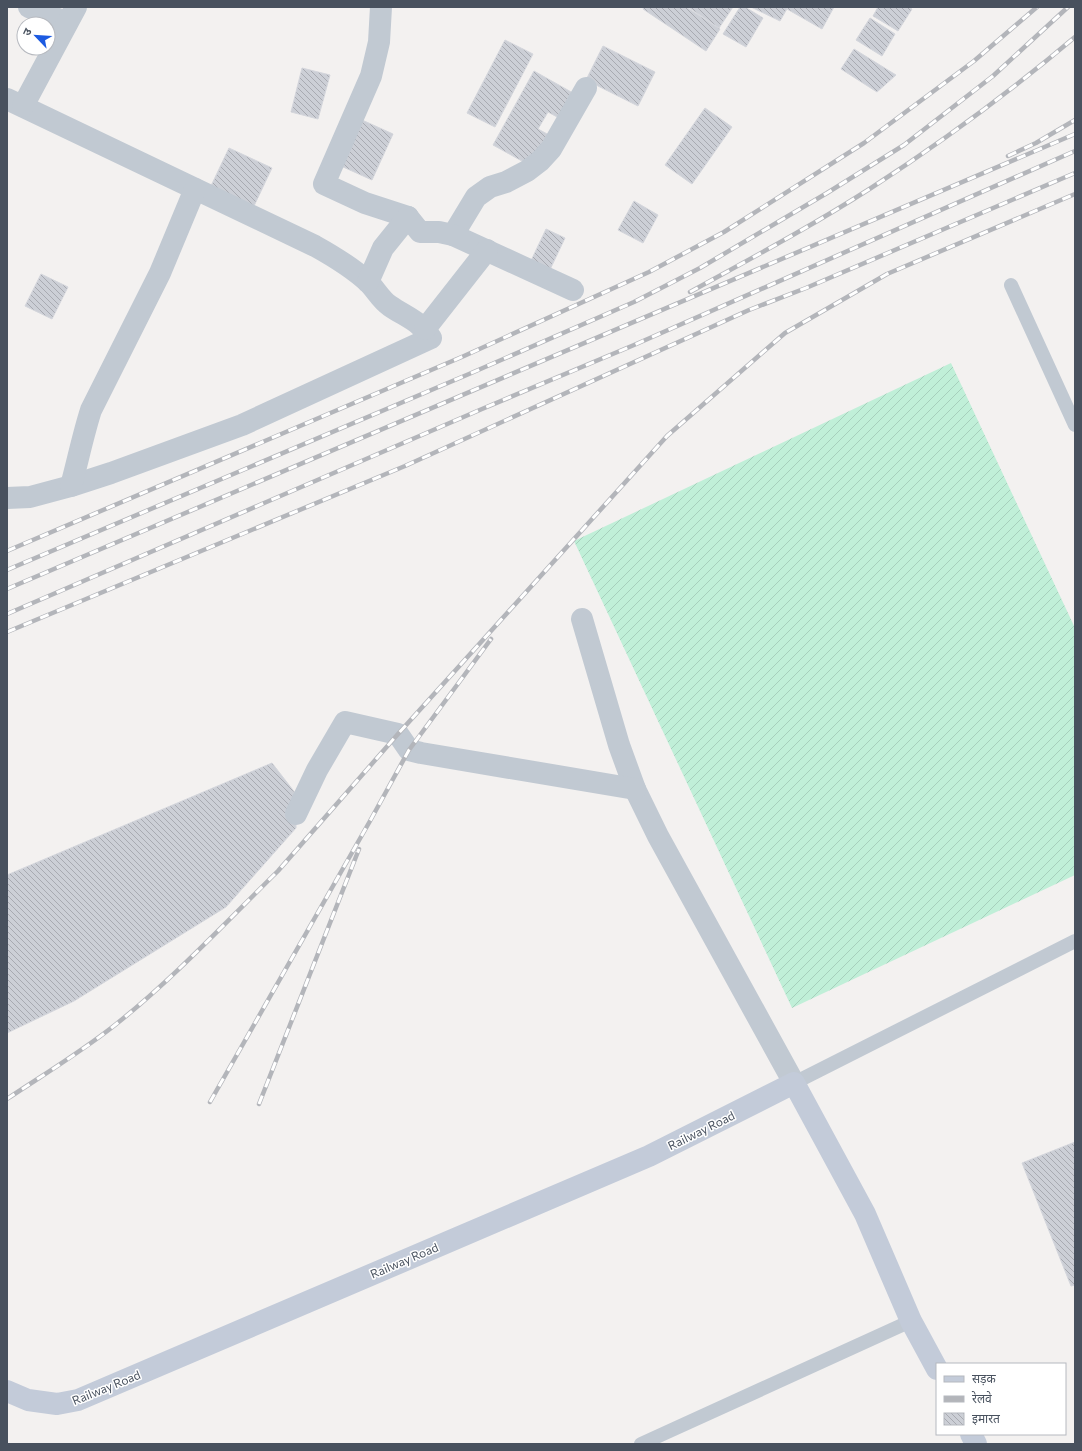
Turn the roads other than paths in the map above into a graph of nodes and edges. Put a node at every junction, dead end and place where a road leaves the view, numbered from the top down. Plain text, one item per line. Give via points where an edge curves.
1 (29, 7) edge
2 (381, 7) edge
3 (72, 15) edge
4 (586, 88) dead end
5 (15, 103) edge
6 (195, 189) junction
7 (408, 217) junction
8 (453, 235) junction
9 (487, 250) junction
10 (368, 282) junction
11 (1011, 285) dead end
12 (573, 290) dead end
13 (425, 329) junction
14 (1075, 425) edge
15 (71, 486) junction
16 (7, 498) edge
17 (582, 619) dead end
18 (635, 789) junction
19 (296, 814) dead end
20 (1075, 941) edge
21 (794, 1083) junction
22 (911, 1321) junction
23 (936, 1367) edge
24 (7, 1391) edge
25 (972, 1435) edge
26 (641, 1444) edge
27 (976, 1444) edge

1 - 3 street
2 - 7 street via 379,42 371,76 324,184 365,203
3 - 5 street
4 - 8 street via 551,150 527,171 490,187 476,197
5 - 6 street
6 - 10 street via 315,246
6 - 15 street via 160,273 91,410
7 - 8 street via 420,232
7 - 10 street via 383,248
8 - 9 street
9 - 12 street
9 - 13 street
10 - 13 street via 388,305
11 - 14 lane
13 - 15 street via 430,338 242,425
15 - 16 street via 30,497
17 - 18 street via 619,746
18 - 19 street via 421,753 409,750 398,734 345,722 317,770
18 - 21 street via 658,836
20 - 21 lane
21 - 22 street via 865,1214
21 - 24 street, Railway Road via 649,1156 78,1400 57,1404 28,1400
22 - 23 street
22 - 26 lane
25 - 27 street

